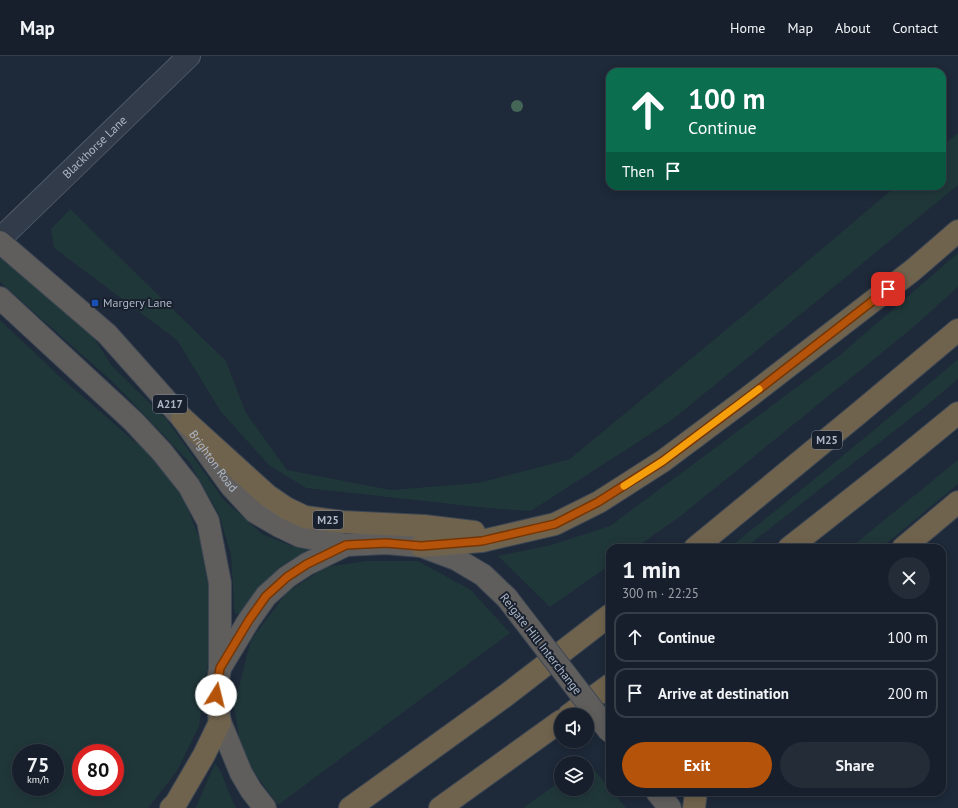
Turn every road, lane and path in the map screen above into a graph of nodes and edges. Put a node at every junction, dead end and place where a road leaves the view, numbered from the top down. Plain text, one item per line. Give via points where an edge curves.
1 (189, 56) edge
2 (958, 231) edge
3 (0, 239) edge
4 (0, 242) edge
5 (0, 298) edge
6 (958, 330) edge
7 (958, 414) edge
8 (182, 418) junction
9 (958, 502) edge
10 (509, 535) junction
11 (700, 544) edge
12 (794, 544) edge
13 (908, 544) edge
14 (346, 545) junction
15 (421, 546) junction
16 (606, 618) edge
17 (220, 668) junction
18 (606, 688) edge
19 (579, 708) edge
20 (220, 722) junction
21 (554, 726) edge
22 (606, 727) edge
23 (660, 796) edge
24 (696, 796) edge
25 (171, 808) edge
26 (265, 808) edge
27 (350, 808) edge
28 (440, 808) edge
29 (670, 808) edge
30 (694, 808) edge

1 - 3 street, Blackhorse Lane
2 - 10 highway, M25 via 913,270 663,461 598,502 555,524
4 - 8 highway, Brighton Road / A217 via 107,334
5 - 17 highway via 133,421 189,486 208,522 220,583
6 - 11 highway, M25
7 - 12 highway
8 - 10 highway, M25 via 267,495 305,517
8 - 14 highway, Brighton Road / A217 via 231,486 255,512 300,536
9 - 13 highway
10 - 15 highway, M25 via 482,541
14 - 15 highway, Reigate Hill Interchange via 386,543
14 - 17 highway, Reigate Hill Interchange via 292,573 266,596
15 - 22 highway, Reigate Hill Interchange, bridge via 456,559 483,575 507,598
16 - 27 highway
17 - 20 highway, Reigate Hill Interchange via 216,695
18 - 19 highway
20 - 25 highway via 204,755
20 - 26 highway, Reigate Hill Interchange via 241,773
21 - 28 highway
23 - 29 highway
24 - 30 highway

